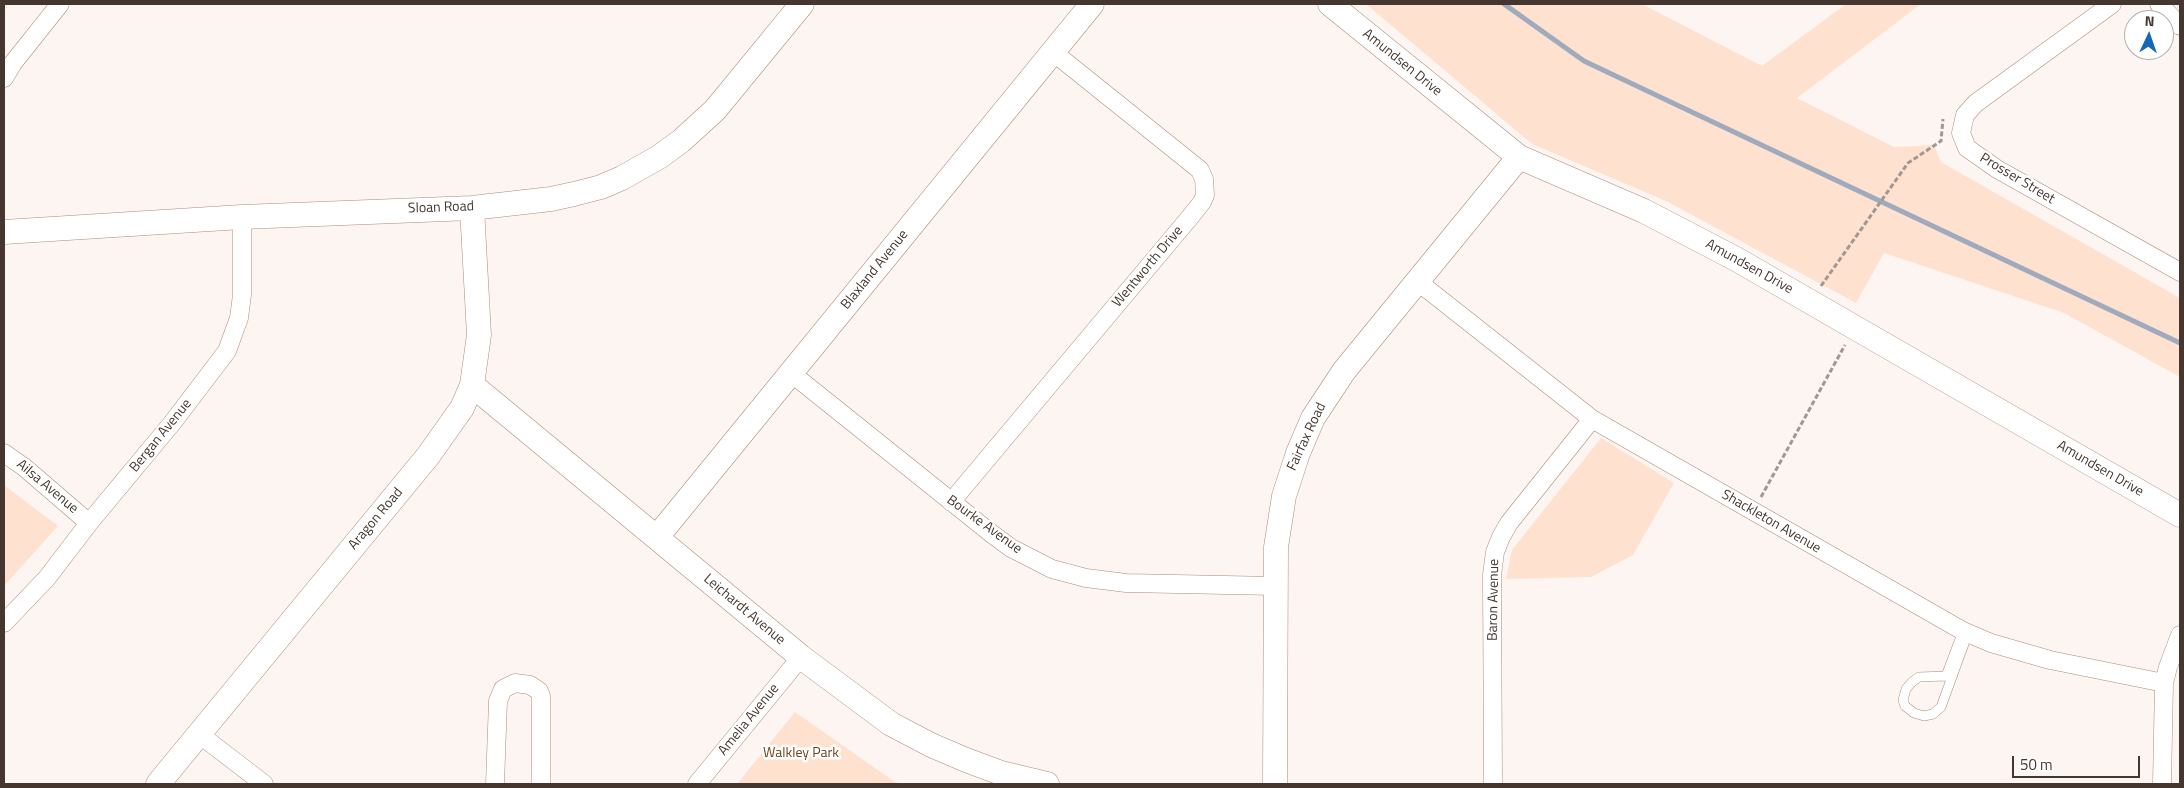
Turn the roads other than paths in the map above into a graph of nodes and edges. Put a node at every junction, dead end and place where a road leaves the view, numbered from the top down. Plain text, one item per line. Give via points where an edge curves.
1 (60, 4) edge
2 (802, 4) edge
3 (1092, 4) edge
4 (1330, 4) edge
5 (2112, 4) edge
6 (2159, 4) edge
7 (2180, 26) edge
8 (1053, 52) junction
9 (4, 78) edge
10 (1519, 157) junction
11 (472, 208) junction
12 (242, 217) junction
13 (4, 232) edge
14 (2180, 272) edge
15 (1417, 280) junction
16 (791, 373) junction
17 (472, 385) junction
18 (1592, 419) junction
19 (4, 454) edge
20 (951, 502) junction
21 (2180, 515) edge
22 (89, 523) junction
23 (657, 537) junction
24 (1274, 586) junction
25 (4, 623) edge
26 (1965, 632) junction
27 (2180, 635) edge
28 (801, 657) junction
29 (2164, 683) junction
30 (199, 734) junction
31 (158, 784) edge
32 (264, 784) edge
33 (495, 784) edge
34 (541, 784) edge
35 (698, 784) edge
36 (1046, 784) edge
37 (1275, 784) edge
38 (1493, 784) edge
39 (2162, 784) edge

1 - 9 street via 12,63
2 - 11 street, Sloan Road via 715,110 659,157 622,178 574,194
3 - 8 street, Blaxland Avenue
4 - 10 street, Amundsen Drive
5 - 14 street, Prosser Street via 1976,103 1965,115 1961,133 1967,148 1997,169
6 - 7 street
8 - 16 street, Blaxland Avenue
8 - 20 street, Wentworth Drive via 1200,170 1205,194 1191,216
10 - 15 street, Fairfax Road
10 - 21 street, Amundsen Drive via 1669,224 1855,327
11 - 12 street, Sloan Road
11 - 17 street, Aragon Road via 479,335
12 - 13 street, Sloan Road
12 - 22 street, Bergan Avenue via 241,303 227,351
15 - 18 street, Shackleton Avenue
15 - 24 street, Fairfax Road via 1344,371 1306,434 1290,476 1282,510
16 - 20 street, Bourke Avenue
16 - 23 street, Blaxland Avenue
17 - 23 street, Leichardt Avenue
17 - 30 street, Aragon Road via 453,423 428,456
18 - 26 street, Shackleton Avenue
18 - 38 street, Baron Avenue via 1510,523 1495,552 1492,575
19 - 22 street, Ailsa Avenue via 24,467
20 - 24 street, Bourke Avenue via 1011,548 1052,569 1070,574 1126,583
22 - 25 street, Bergan Avenue via 47,578
23 - 28 street, Leichardt Avenue
24 - 37 street, Fairfax Road
26 - 26 lane via 1941,707 1924,716 1914,713 1905,706 1906,689 1919,677 1946,676
26 - 29 street, Shackleton Avenue via 1990,643 2050,660
27 - 29 street
28 - 35 street, Amelia Avenue
28 - 36 street, Leichardt Avenue via 891,724 931,745 1001,773
29 - 39 street
30 - 31 street, Aragon Road
30 - 32 street
33 - 34 street via 498,701 503,689 515,683 530,685 541,696

